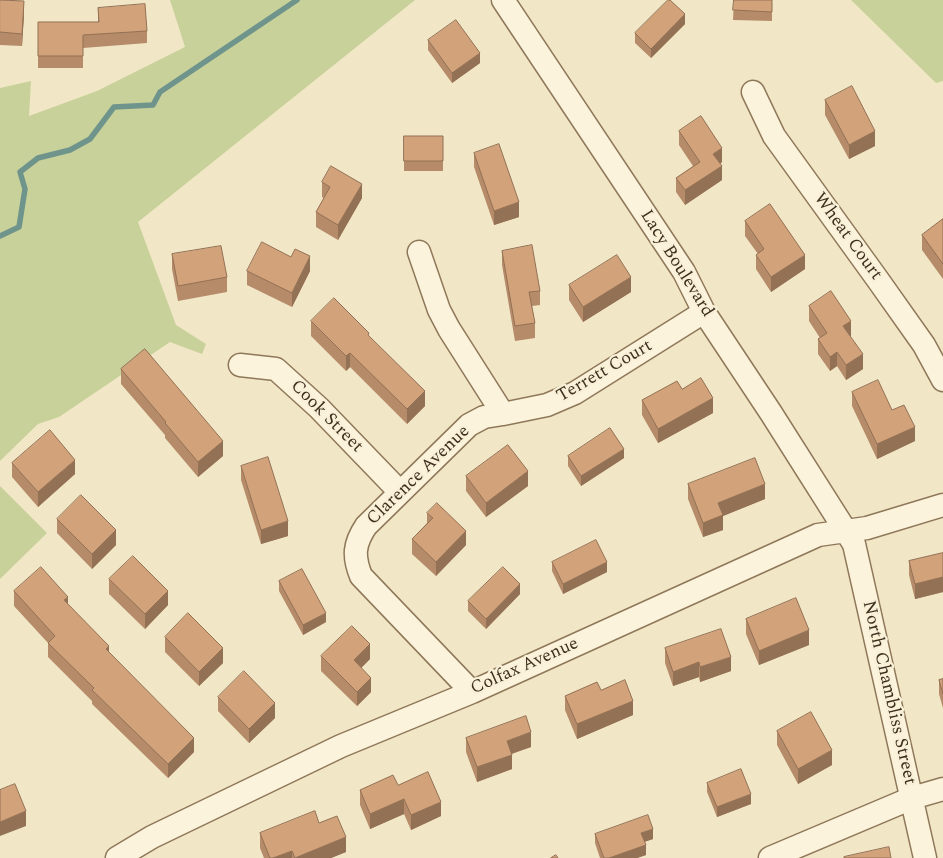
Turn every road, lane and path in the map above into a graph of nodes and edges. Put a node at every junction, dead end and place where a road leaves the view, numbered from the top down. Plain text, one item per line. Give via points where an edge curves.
1 (503, 0) edge
2 (753, 92) dead end
3 (419, 252) dead end
4 (704, 312) junction
5 (240, 365) dead end
6 (943, 380) edge
7 (503, 414) junction
8 (400, 492) junction
9 (943, 505) edge
10 (845, 531) junction
11 (472, 692) junction
12 (943, 789) edge
13 (912, 798) junction
14 (118, 858) edge
15 (770, 858) edge
16 (925, 858) edge

1 - 4 street, Lacy Boulevard via 684,272
2 - 6 street, Wheat Court via 774,136 924,345
3 - 7 street via 438,310
4 - 7 street, Terrett Court via 575,393 547,405
4 - 10 street, Lacy Boulevard
5 - 8 street, Cook Street via 276,368
7 - 8 street, Clarence Avenue via 484,417 469,425
8 - 11 street, Clarence Avenue via 359,537 356,564 361,576
9 - 10 street, Colfax Avenue via 867,528
10 - 11 street, Colfax Avenue via 818,535
10 - 13 street, North Chambliss Street via 854,544 861,570
11 - 14 street, Colfax Avenue via 341,746 152,837
12 - 13 street
13 - 15 street
13 - 16 street, North Chambliss Street

